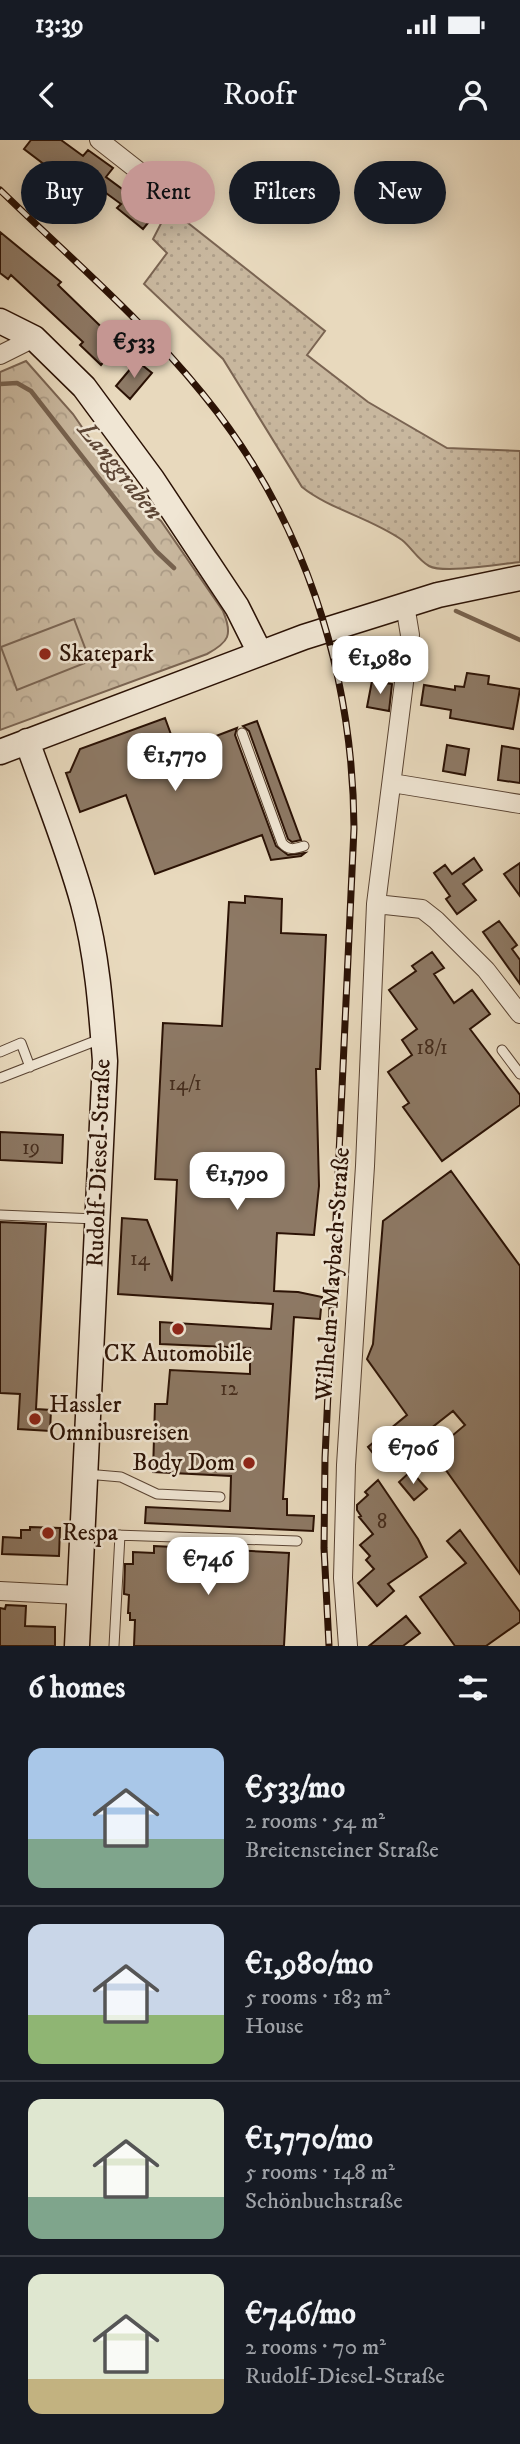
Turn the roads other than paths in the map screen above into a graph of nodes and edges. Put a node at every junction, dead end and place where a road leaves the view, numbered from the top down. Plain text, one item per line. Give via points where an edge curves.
1 (99, 140) edge
2 (126, 161) edge
3 (0, 321) edge
4 (34, 338) junction
5 (0, 355) edge
6 (520, 578) edge
7 (405, 605) junction
8 (260, 653) junction
9 (242, 733) dead end
10 (27, 741) junction
11 (0, 752) edge
12 (392, 783) junction
13 (520, 804) edge
14 (304, 846) dead end
15 (376, 904) junction
16 (520, 1014) edge
17 (103, 1038) junction
18 (502, 1050) dead end
19 (0, 1052) edge
20 (30, 1067) junction
21 (520, 1074) edge
22 (0, 1078) edge
23 (0, 1215) edge
24 (98, 1219) junction
25 (84, 1474) junction
26 (220, 1497) dead end
27 (81, 1534) junction
28 (120, 1535) junction
29 (298, 1541) dead end
30 (0, 1591) edge
31 (78, 1595) junction
32 (77, 1646) edge
33 (114, 1646) edge
34 (348, 1646) edge

1 - 2 street
3 - 4 street
4 - 5 street
4 - 8 street via 83,387 152,479 237,607
6 - 7 street
7 - 8 street
7 - 12 street, Wilhelm-Maybach-Straße via 410,635
8 - 10 street
9 - 14 lane via 282,844 293,850
10 - 11 street
10 - 17 street, Rudolf-Diesel-Straße via 83,902
12 - 13 street
12 - 15 street, Wilhelm-Maybach-Straße
15 - 16 street via 422,909 486,970
15 - 34 street, Wilhelm-Maybach-Straße via 346,1465 343,1578
17 - 20 lane
17 - 24 street, Rudolf-Diesel-Straße
18 - 21 lane
19 - 20 lane via 20,1044
20 - 22 lane
23 - 24 lane
24 - 25 street, Rudolf-Diesel-Straße
25 - 26 lane via 121,1477 156,1494
25 - 27 street, Rudolf-Diesel-Straße
27 - 28 lane
27 - 31 street, Rudolf-Diesel-Straße
28 - 29 lane
28 - 33 lane
30 - 31 street
31 - 32 street, Rudolf-Diesel-Straße

